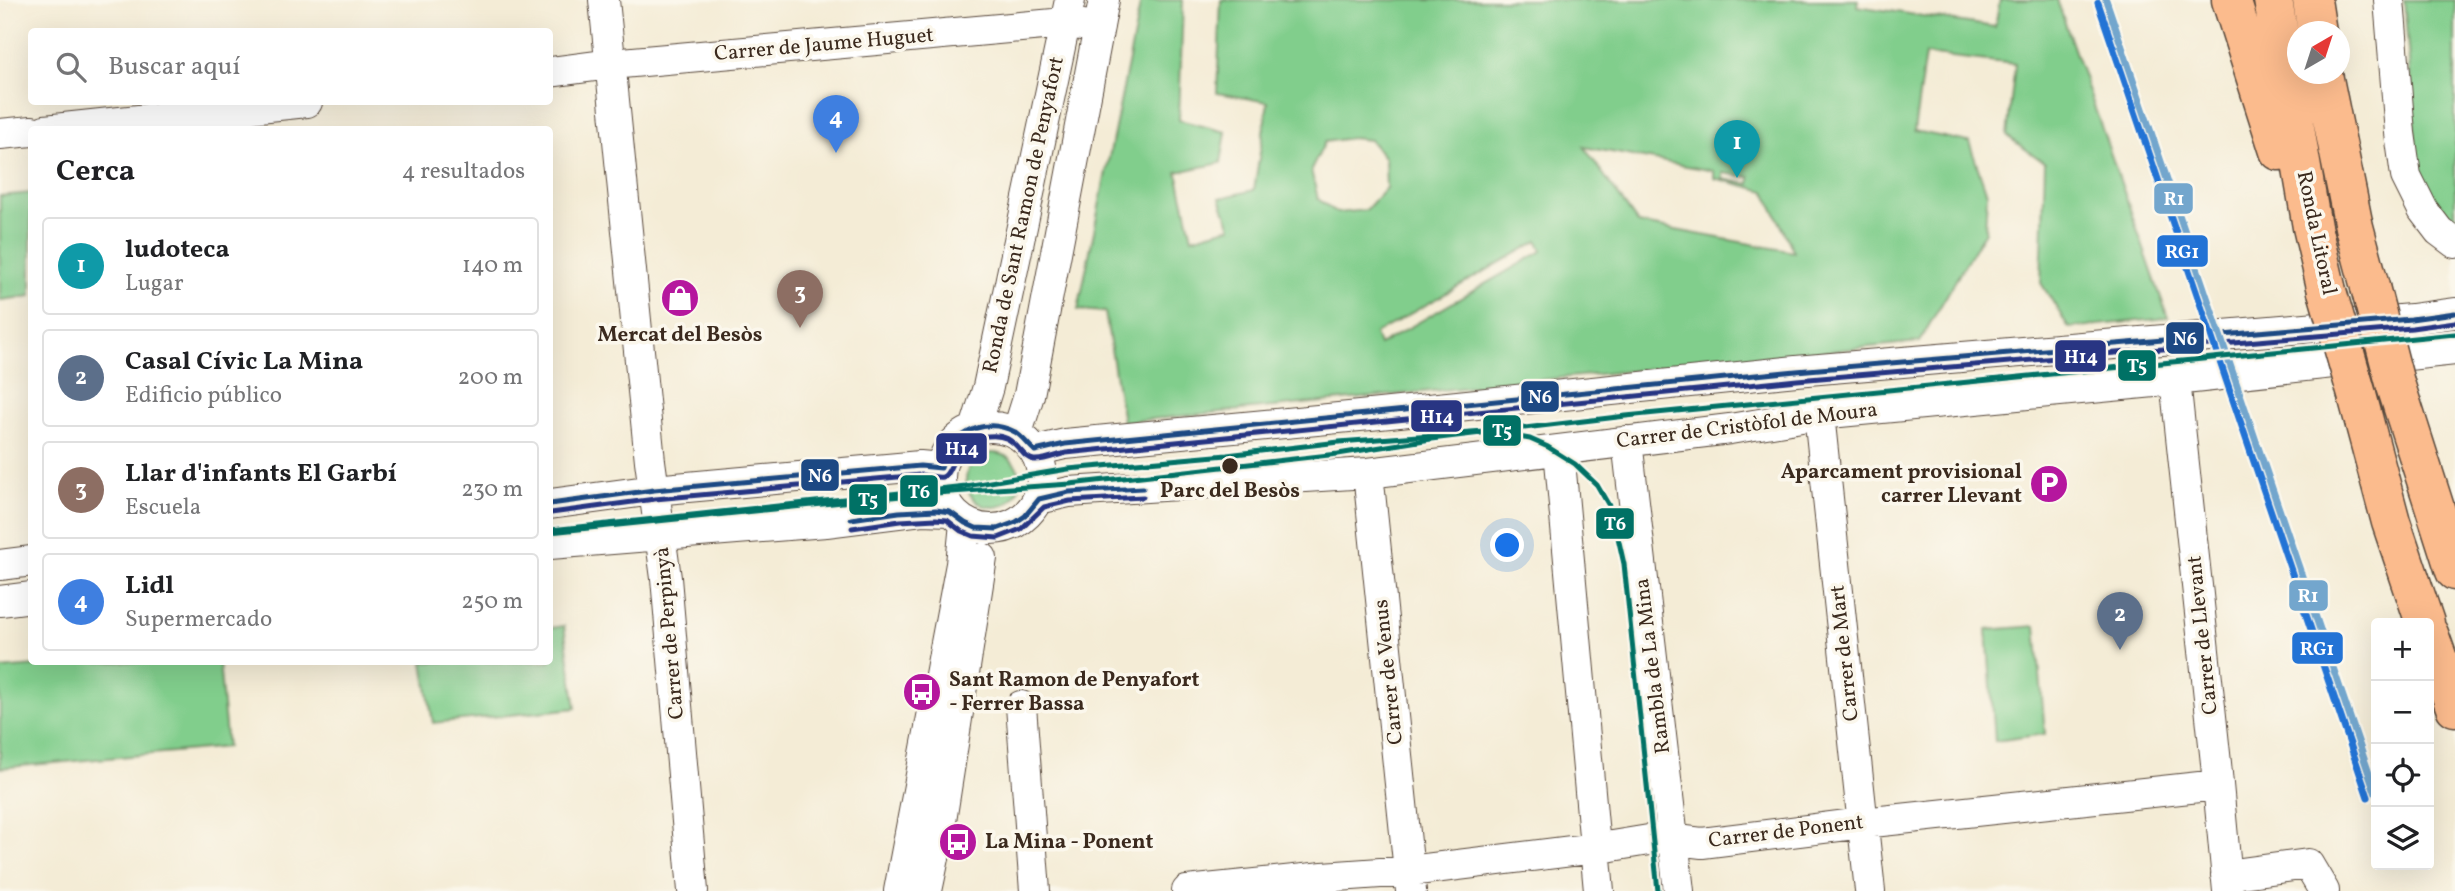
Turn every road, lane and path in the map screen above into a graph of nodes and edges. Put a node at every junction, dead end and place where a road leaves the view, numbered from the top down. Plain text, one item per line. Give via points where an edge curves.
1 (604, 0) edge
2 (2231, 0) edge
3 (2273, 0) edge
4 (2312, 0) edge
5 (2389, 0) edge
6 (1067, 12) edge
7 (1102, 14) edge
8 (2315, 21) edge
9 (611, 64) junction
10 (553, 72) edge
11 (2325, 84) edge
12 (279, 105) edge
13 (82, 126) edge
14 (28, 131) edge
15 (0, 134) edge
16 (2312, 227) junction
17 (2447, 237) edge
18 (2455, 313) edge
19 (2455, 350) edge
20 (2175, 380) junction
21 (1819, 414) junction
22 (975, 429) junction
23 (1628, 441) junction
24 (1026, 442) junction
25 (1559, 450) junction
26 (941, 468) junction
27 (1368, 473) junction
28 (654, 490) junction
29 (1039, 499) junction
30 (553, 503) edge
31 (966, 521) junction
32 (661, 534) junction
33 (553, 544) edge
34 (28, 562) edge
35 (0, 565) edge
36 (2455, 571) edge
37 (28, 598) edge
38 (0, 601) edge
39 (2423, 618) edge
40 (2434, 648) edge
41 (1021, 706) dead end
42 (2455, 707) edge
43 (2218, 785) junction
44 (1863, 823) junction
45 (1674, 840) junction
46 (1594, 848) junction
47 (1410, 881) edge
48 (2227, 883) edge
49 (1324, 884) edge
50 (693, 891) edge
51 (899, 891) edge
52 (927, 891) edge
53 (1035, 891) edge
54 (1187, 891) edge
55 (1599, 891) edge
56 (1679, 891) edge
57 (1870, 891) edge
58 (2324, 891) edge

1 - 9 street, Carrer de Perpinyà
2 - 16 highway via 2278,150
3 - 16 highway, Ronda Litoral
4 - 8 highway
5 - 17 street via 2406,176 2423,210
6 - 7 street, Carrer de Jaume Huguet
6 - 9 street, Carrer de Jaume Huguet
6 - 22 street, Ronda de Sant Ramon de Penyafort via 990,378
7 - 24 street, Ronda de Sant Ramon de Penyafort via 1029,395
9 - 10 street, Carrer de Jaume Huguet
9 - 28 street, Carrer de Perpinyà
11 - 36 highway, Ronda Litoral, bridge via 2354,227 2395,383
12 - 13 street
14 - 15 street
16 - 39 highway, Ronda Litoral, bridge via 2391,522
18 - 24 street via 1796,371 1065,443
19 - 20 street, Carrer de Cristòfol de Moura
20 - 21 street, Carrer de Cristòfol de Moura
20 - 43 street, Carrer de Llevant
21 - 23 street, Carrer de Cristòfol de Moura
21 - 44 street, Carrer de Mart
22 - 24 street via 998,427
22 - 26 street via 957,439 945,453
23 - 25 street, Carrer de Cristòfol de Moura
23 - 45 street, Rambla de La Mina
24 - 29 street via 1041,464
25 - 27 street, Carrer de Cristòfol de Moura
25 - 46 street
26 - 28 street via 920,466
26 - 31 street via 944,500
27 - 29 street, Carrer de Cristòfol de Moura via 1069,492
27 - 47 street, Carrer de Venus
28 - 30 street
28 - 32 street, Carrer de Perpinyà
29 - 31 street via 1018,522 1002,529
31 - 32 street via 922,510
31 - 51 street
31 - 52 street via 981,570
32 - 33 street
32 - 50 street, Carrer de Perpinyà
34 - 35 street
37 - 38 street
40 - 42 highway
41 - 53 street
43 - 44 street, Carrer de Ponent
43 - 48 street, Carrer de Llevant
44 - 45 street, Carrer de Ponent via 1702,843
44 - 57 street, Carrer de Mart
45 - 46 street, Carrer de Ponent
45 - 56 street, Rambla de La Mina
46 - 47 street, Carrer de Ponent
46 - 55 street
47 - 49 street, Carrer de Ponent
48 - 58 street via 2308,864
49 - 54 street, Carrer de Ponent

